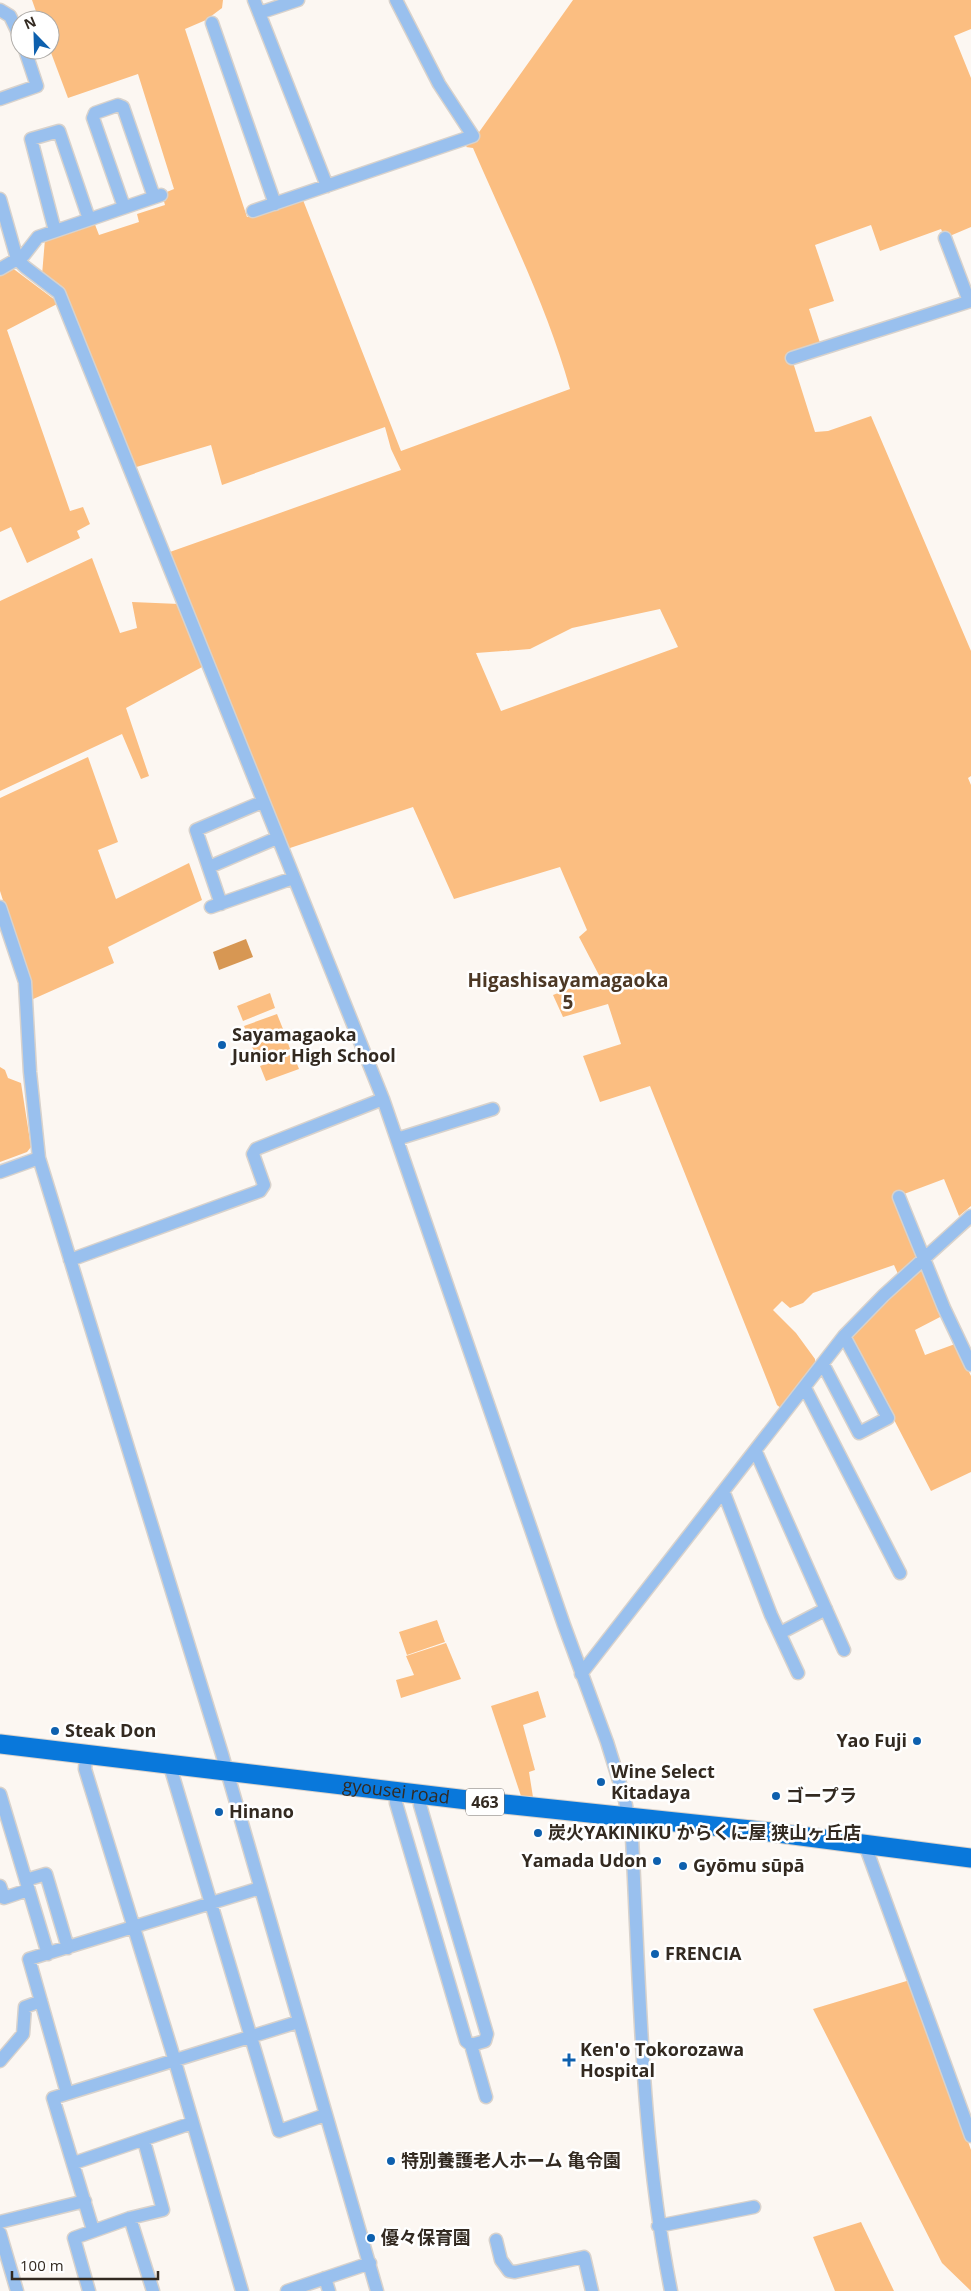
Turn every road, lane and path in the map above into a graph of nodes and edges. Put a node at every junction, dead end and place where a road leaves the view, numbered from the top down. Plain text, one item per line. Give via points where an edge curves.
1 (5, 0) edge
2 (254, 0) edge
3 (298, 0) edge
4 (396, 0) edge
5 (0, 9) edge
6 (259, 13) junction
7 (212, 23) dead end
8 (28, 60) edge
9 (0, 99) edge
10 (327, 186) junction
11 (0, 199) edge
12 (275, 204) junction
13 (124, 208) junction
14 (252, 211) dead end
15 (90, 219) junction
16 (55, 232) junction
17 (944, 238) dead end
18 (17, 259) junction
19 (0, 269) edge
20 (970, 301) edge
21 (792, 358) dead end
22 (262, 802) junction
23 (277, 838) junction
24 (208, 867) junction
25 (293, 878) junction
26 (0, 907) edge
27 (383, 1099) junction
28 (493, 1109) dead end
29 (396, 1139) junction
30 (40, 1158) junction
31 (0, 1172) edge
32 (900, 1197) dead end
33 (971, 1216) edge
34 (924, 1259) junction
35 (70, 1260) junction
36 (844, 1336) junction
37 (822, 1364) junction
38 (971, 1365) edge
39 (804, 1388) junction
40 (756, 1452) junction
41 (724, 1492) junction
42 (900, 1573) dead end
43 (826, 1609) junction
44 (780, 1634) junction
45 (844, 1650) dead end
46 (798, 1673) dead end
47 (581, 1674) junction
48 (0, 1744) edge
49 (86, 1756) junction
50 (170, 1766) junction
51 (226, 1772) junction
52 (396, 1791) junction
53 (420, 1794) junction
54 (0, 1798) edge
55 (628, 1817) junction
56 (6, 1835) edge
57 (865, 1845) junction
58 (971, 1858) edge
59 (27, 1885) junction
60 (0, 1886) edge
61 (260, 1888) junction
62 (210, 1904) junction
63 (134, 1927) junction
64 (68, 1948) junction
65 (48, 1954) junction
66 (41, 2001) junction
67 (298, 2022) junction
68 (249, 2037) junction
69 (471, 2045) junction
70 (175, 2060) junction
71 (0, 2061) edge
72 (67, 2093) junction
73 (486, 2097) dead end
74 (325, 2115) junction
75 (192, 2123) junction
76 (971, 2136) edge
77 (144, 2141) junction
78 (74, 2163) junction
79 (85, 2201) junction
80 (754, 2207) dead end
81 (130, 2218) junction
82 (0, 2222) edge
83 (658, 2226) junction
84 (94, 2230) junction
85 (0, 2233) edge
86 (496, 2240) dead end
87 (370, 2262) junction
88 (325, 2278) junction
89 (17, 2291) edge
90 (89, 2291) edge
91 (153, 2291) edge
92 (242, 2291) edge
93 (287, 2291) edge
94 (328, 2291) edge
95 (377, 2291) edge
96 (592, 2291) edge
97 (671, 2291) edge

1 - 5 street
2 - 6 street
3 - 6 street
4 - 10 street via 439,84 473,136
6 - 10 street
7 - 12 street
8 - 9 street via 37,86
10 - 12 street
11 - 18 street
12 - 14 street
13 - 13 street via 157,196 123,107 118,105 95,113 93,118
13 - 15 street
15 - 16 street
15 - 16 street via 59,131 32,140
16 - 18 street via 38,237
17 - 20 street
18 - 19 street
18 - 22 street via 59,293
20 - 21 street
22 - 23 street
22 - 24 street via 196,830
23 - 24 street
23 - 25 street
24 - 25 street via 216,906
25 - 27 street
26 - 30 street via 25,982 30,1072
27 - 29 street
27 - 35 street via 256,1149 254,1154 264,1185 260,1191
28 - 29 street
29 - 47 street
30 - 31 street
30 - 35 street
32 - 34 street
33 - 34 street
34 - 36 street
34 - 38 street
35 - 51 street
36 - 37 street
36 - 37 street via 888,1418 859,1433
37 - 39 street
39 - 40 street
39 - 42 street
40 - 41 street
40 - 43 street
41 - 44 street
41 - 47 street
43 - 44 street
43 - 45 street
44 - 46 street
47 - 55 street via 606,1742
48 - 49 highway, gyousei road / 463
49 - 50 highway, gyousei road / 463
49 - 63 street via 85,1769
50 - 51 highway, gyousei road / 463
50 - 62 street
51 - 52 highway, gyousei road / 463
51 - 61 street
52 - 53 highway, gyousei road / 463
52 - 69 street via 396,1803 466,2041
53 - 55 highway, gyousei road / 463
53 - 69 street via 420,1805 486,2034 485,2041
54 - 56 street
55 - 57 highway, gyousei road / 463
55 - 83 street via 632,1838 648,2142
56 - 59 street
57 - 58 highway, gyousei road / 463
57 - 76 street
59 - 60 street via 4,1898
59 - 64 street via 46,1874
59 - 65 street
61 - 62 street
61 - 67 street
62 - 63 street
62 - 68 street
63 - 64 street
63 - 70 street
64 - 65 street
65 - 66 street via 29,1960
66 - 71 street via 25,2007 23,2034
66 - 72 street
67 - 68 street
67 - 74 street
68 - 70 street
68 - 74 street via 279,2131
69 - 73 street
70 - 72 street
70 - 75 street
72 - 78 street via 53,2098
74 - 87 street
75 - 77 street
75 - 92 street
77 - 78 street
77 - 81 street via 163,2210
78 - 79 street
79 - 82 street
79 - 84 street
80 - 83 street
81 - 84 street
81 - 91 street
83 - 97 street
84 - 90 street via 74,2238
85 - 89 street
86 - 96 street via 508,2271 584,2257
87 - 88 street
87 - 95 street
88 - 93 street
88 - 94 street

